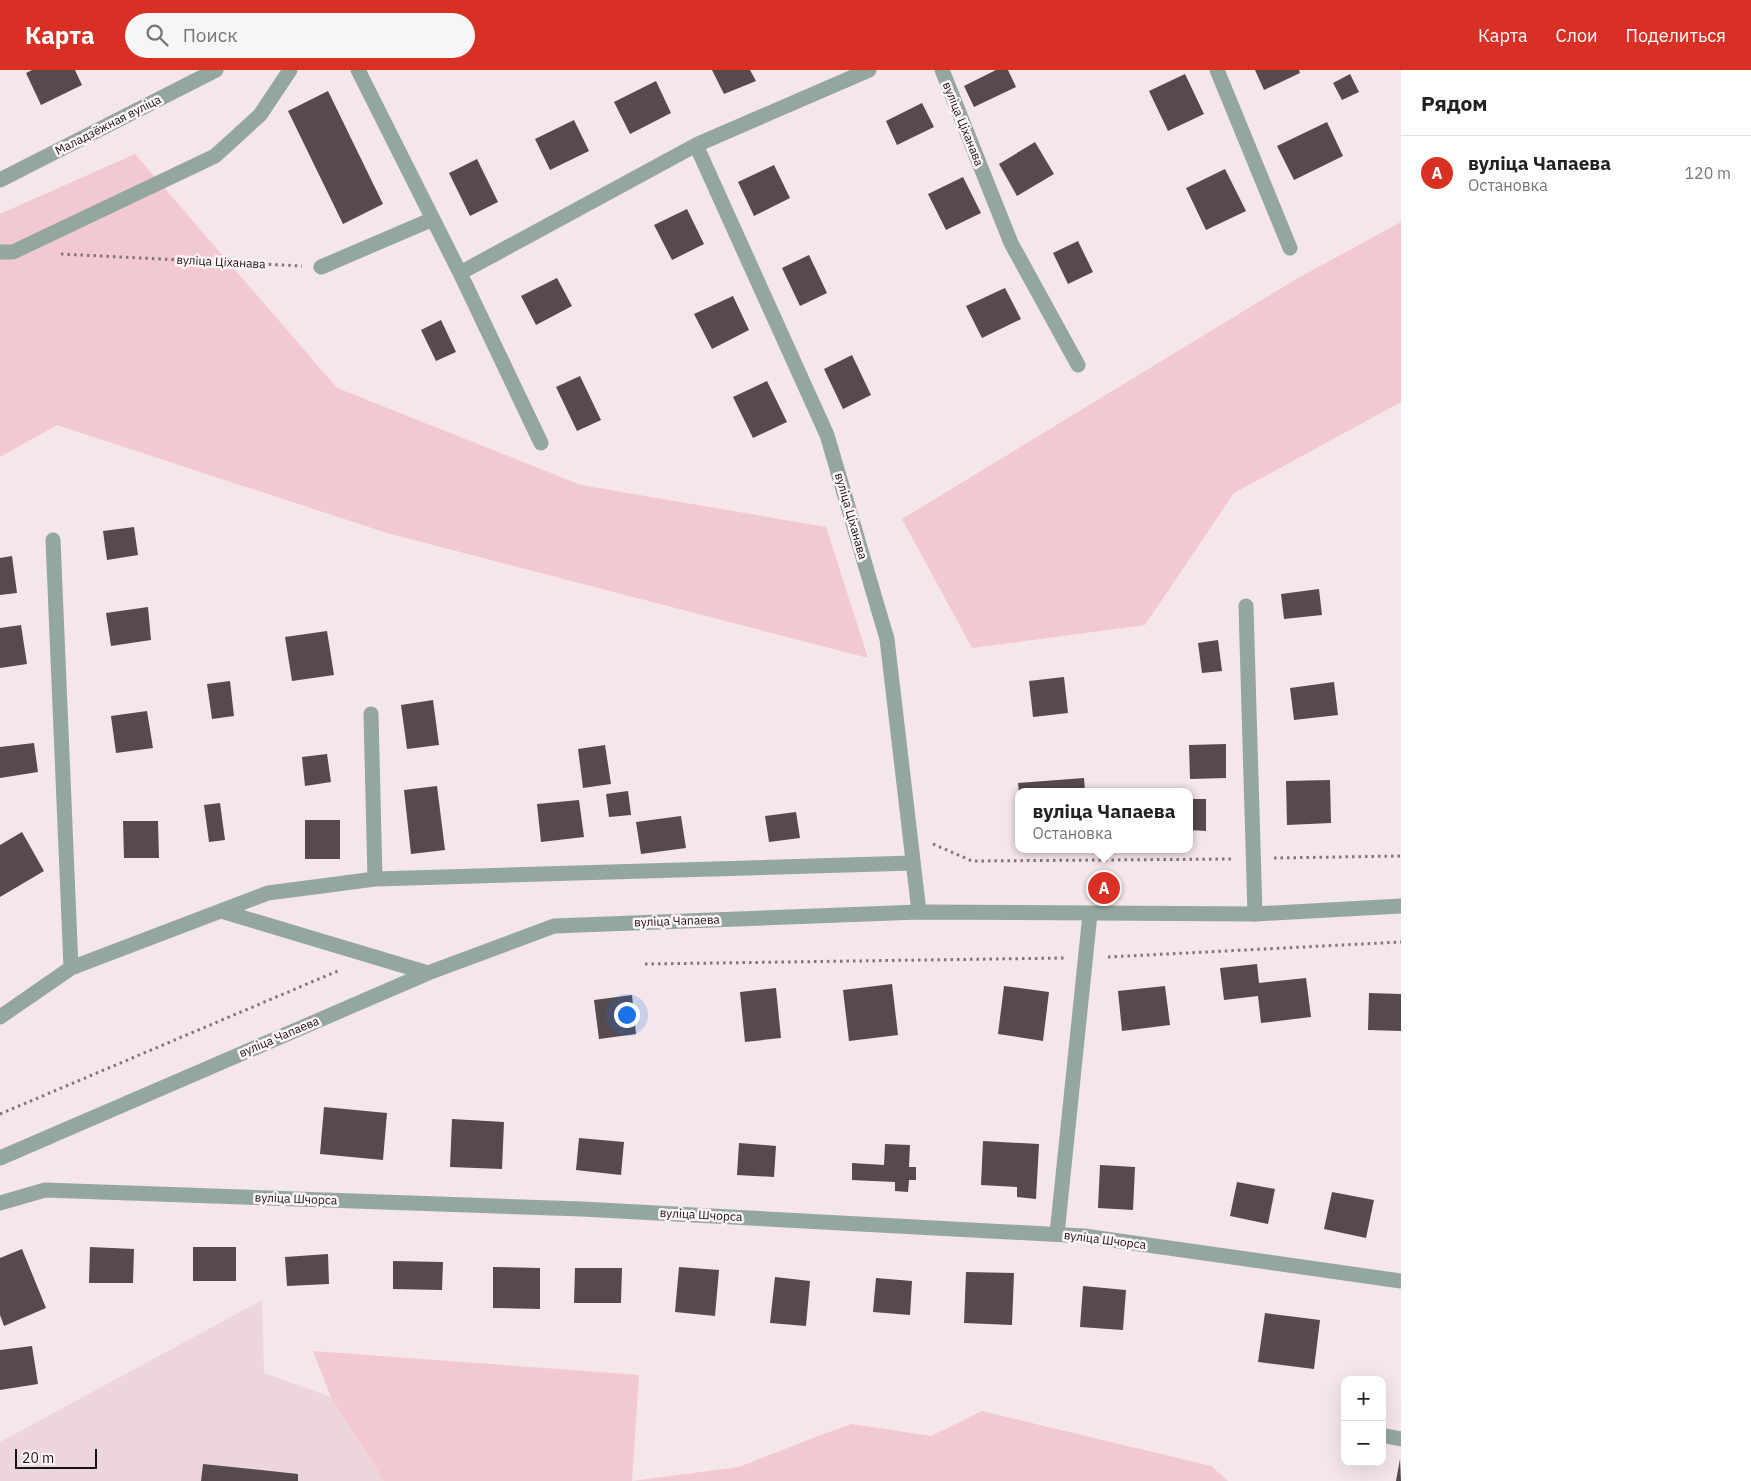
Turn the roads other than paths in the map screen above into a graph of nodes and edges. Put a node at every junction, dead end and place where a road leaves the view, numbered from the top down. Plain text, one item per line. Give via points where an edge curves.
1 (216, 70) edge
2 (290, 70) edge
3 (358, 70) edge
4 (870, 70) edge
5 (942, 70) edge
6 (1217, 70) edge
7 (696, 145) junction
8 (0, 180) edge
9 (433, 219) junction
10 (1290, 248) dead end
11 (6, 252) edge
12 (321, 267) road end
13 (460, 273) junction
14 (1078, 365) dead end
15 (541, 443) dead end
16 (53, 540) dead end
17 (1246, 606) dead end
18 (371, 714) dead end
19 (914, 862) junction
20 (375, 879) junction
21 (1401, 906) edge
22 (221, 911) junction
23 (919, 912) junction
24 (1090, 914) junction
25 (1256, 914) junction
26 (71, 968) junction
27 (428, 973) junction
28 (0, 1017) edge
29 (0, 1158) edge
30 (0, 1203) edge
31 (1057, 1234) junction
32 (1401, 1281) edge

1 - 8 street, Маладзёжная вуліца
2 - 11 street via 260,115 215,156
3 - 9 street
4 - 7 street
5 - 14 street, вуліца Ціханава via 1010,243
6 - 10 street
7 - 13 street
7 - 19 street, вуліца Ціханава via 826,435 887,638
9 - 12 street
9 - 13 street
13 - 15 street
16 - 26 street
17 - 25 street
18 - 20 street
19 - 20 street
19 - 23 street, вуліца Ціханава
20 - 22 street via 268,893
21 - 25 street, вуліца Чапаева
22 - 26 street
22 - 27 street
23 - 24 street, вуліца Чапаева
23 - 27 street, вуліца Чапаева via 554,926
24 - 25 street, вуліца Чапаева
24 - 31 street
26 - 28 street
27 - 29 street, вуліца Чапаева
30 - 31 street, вуліца Шчорса via 55,1190 582,1208
31 - 32 street, вуліца Шчорса

